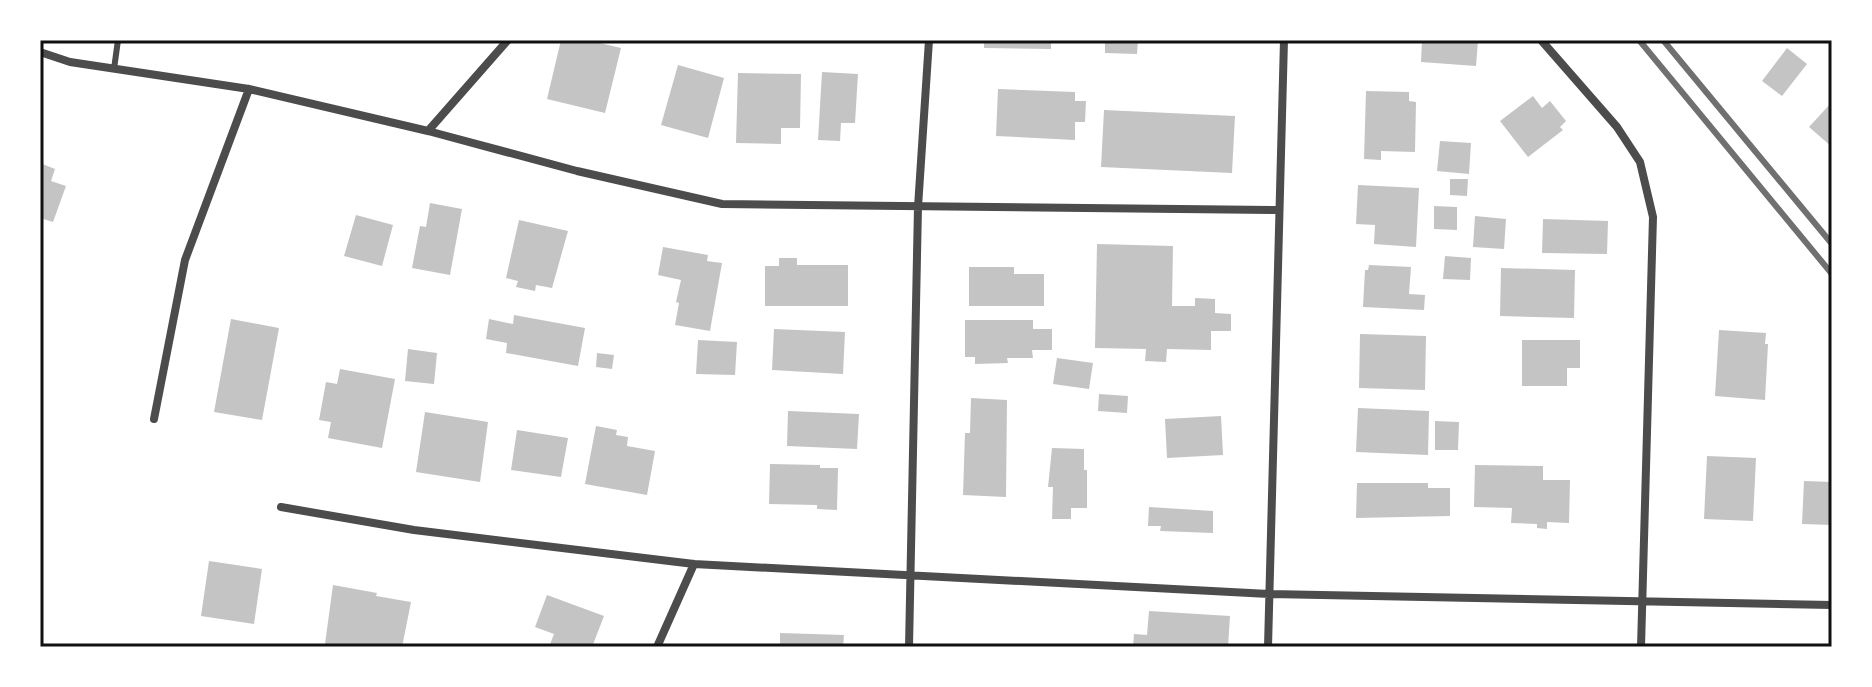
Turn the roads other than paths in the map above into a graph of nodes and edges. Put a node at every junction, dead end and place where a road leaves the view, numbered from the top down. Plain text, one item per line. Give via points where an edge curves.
1 (118, 40) edge
2 (508, 40) edge
3 (929, 40) edge
4 (1284, 40) edge
5 (1541, 40) edge
6 (40, 52) edge
7 (114, 69) junction
8 (249, 89) junction
9 (428, 131) junction
10 (918, 207) junction
11 (1279, 210) junction
12 (154, 419) dead end
13 (281, 507) dead end
14 (694, 564) junction
15 (912, 575) junction
16 (1269, 594) junction
17 (1642, 600) junction
18 (1832, 605) edge
19 (657, 647) edge
20 (909, 647) edge
21 (1268, 647) edge
22 (1641, 647) edge

1 - 7 lane
2 - 9 street
3 - 10 street
4 - 11 street
5 - 17 street via 1617,127 1640,162 1653,217
6 - 7 street
7 - 8 street
8 - 9 street
8 - 12 street via 185,260
9 - 10 street via 722,204
10 - 11 street
10 - 15 street
11 - 16 street
13 - 14 street via 414,530
14 - 15 street
14 - 19 street
15 - 16 street
15 - 20 street
16 - 17 street
16 - 21 street
17 - 18 street
17 - 22 street

